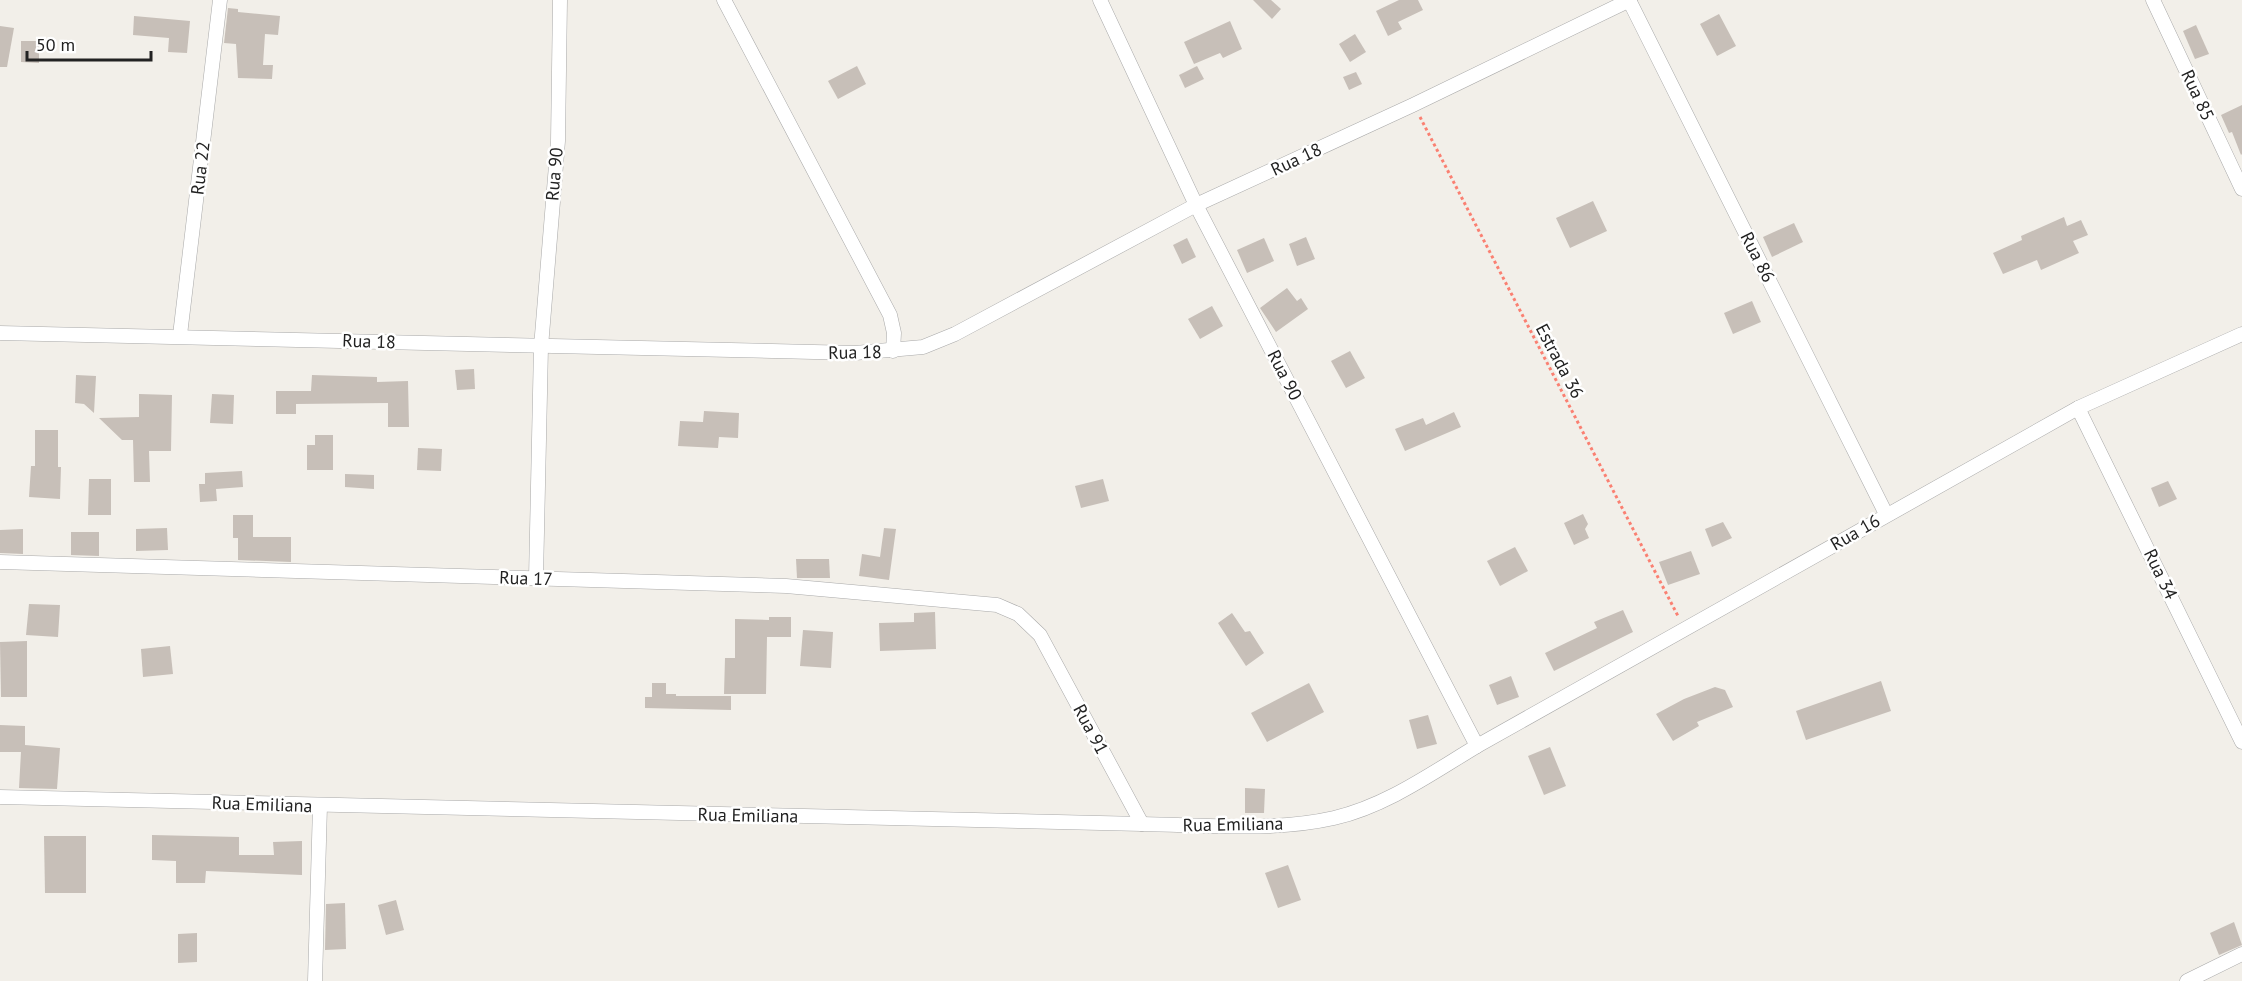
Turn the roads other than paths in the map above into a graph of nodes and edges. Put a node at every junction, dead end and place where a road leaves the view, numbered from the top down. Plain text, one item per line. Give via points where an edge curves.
1 (220, 0) edge
2 (560, 0) edge
3 (724, 0) edge
4 (1100, 0) edge
5 (1629, 0) edge
6 (2153, 0) edge
7 (2242, 189) edge
8 (1197, 205) junction
9 (0, 333) edge
10 (2242, 334) edge
11 (180, 335) junction
12 (541, 347) junction
13 (894, 351) junction
14 (2078, 408) junction
15 (1886, 514) junction
16 (0, 562) edge
17 (536, 578) junction
18 (1040, 635) joint
19 (2242, 742) edge
20 (1477, 746) junction
21 (0, 797) edge
22 (320, 806) junction
23 (1142, 824) junction
24 (2242, 954) edge
25 (315, 981) edge
26 (2187, 981) edge

1 - 11 street, Rua 22
2 - 12 street, Rua 90 via 558,141
3 - 13 street via 890,315
4 - 8 street, Rua 90
5 - 8 street, Rua 18
5 - 15 street, Rua 86
6 - 7 street, Rua 85
8 - 13 street, Rua 18 via 955,334 923,347
8 - 20 street, Rua 90
9 - 11 street, Rua 18
10 - 14 street, Rua 16
11 - 12 street, Rua 18
12 - 13 street, Rua 18
12 - 17 street, Rua 90
14 - 15 street, Rua 16
14 - 19 street, Rua 34
15 - 20 street, Rua 16
16 - 17 street, Rua 17
17 - 18 street, Rua 17 via 786,586 968,601 997,605 1018,614
18 - 23 street, Rua 91
20 - 23 street, Rua Emiliana via 1411,786 1334,818 1274,825
21 - 22 street, Rua Emiliana
22 - 23 street, Rua Emiliana
22 - 25 street
24 - 26 street

